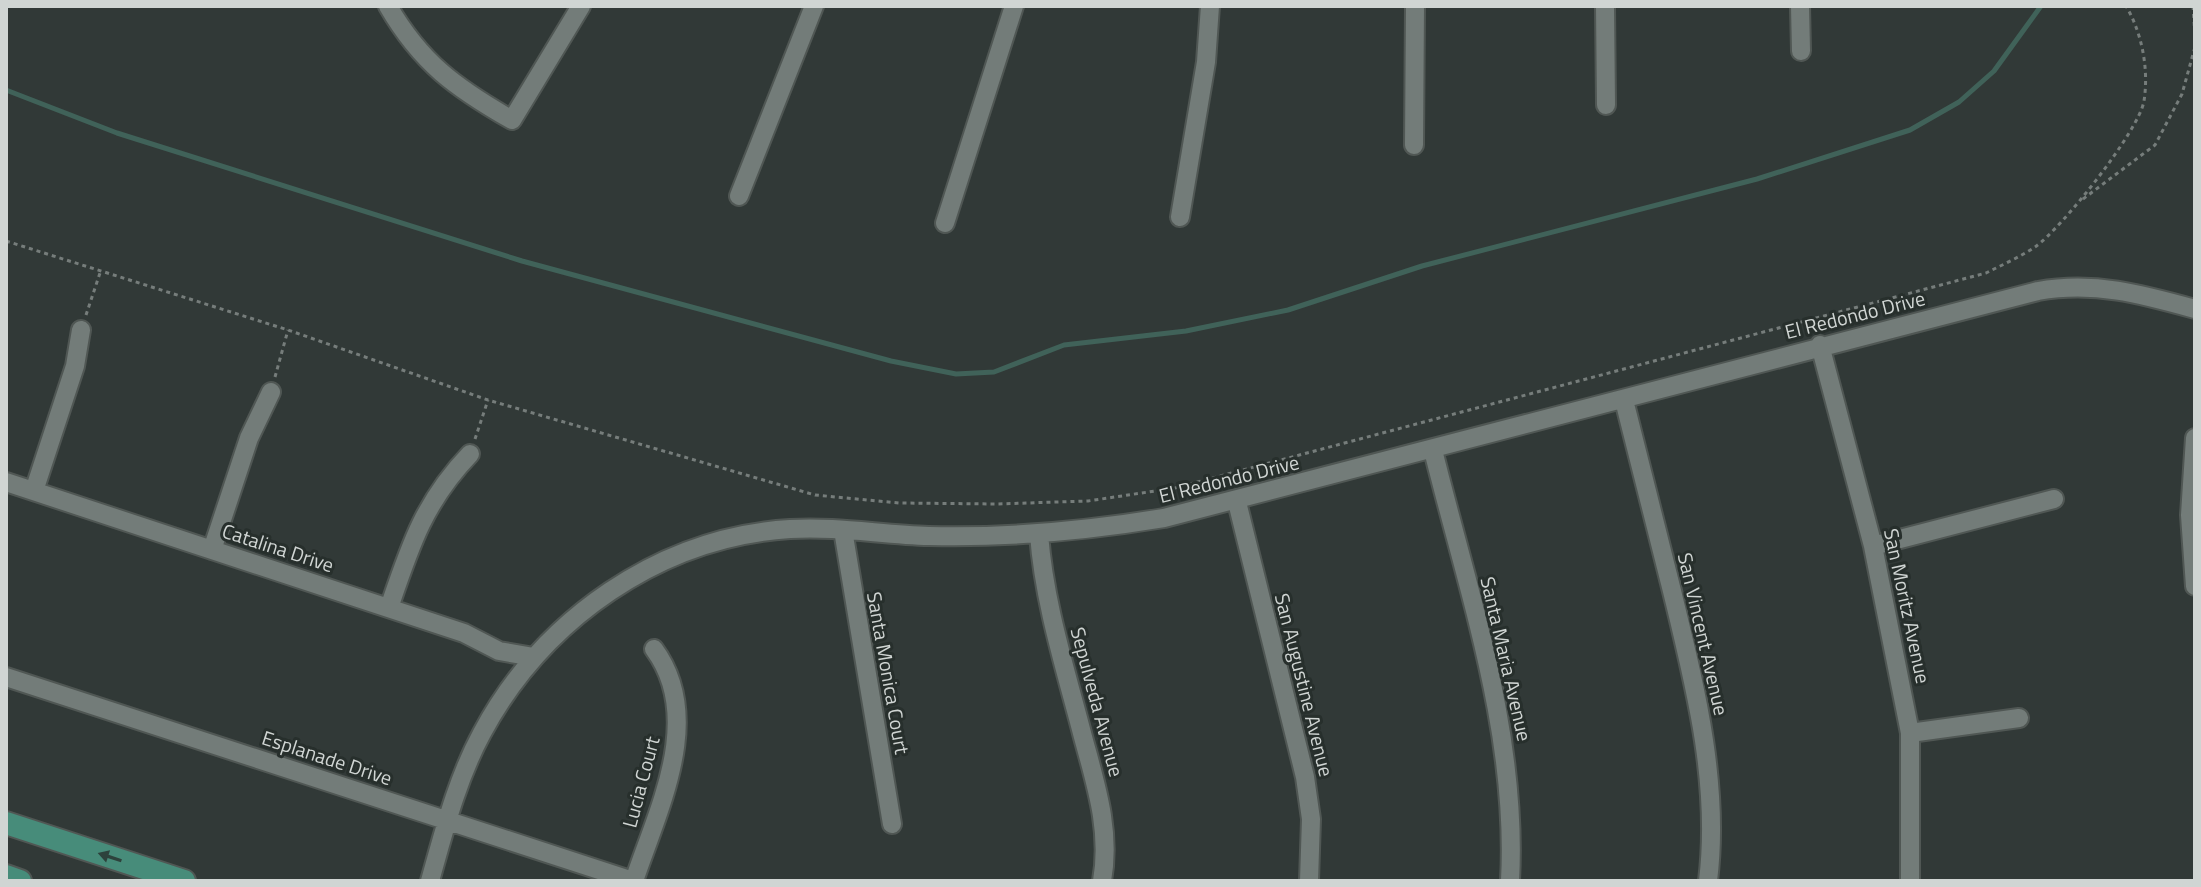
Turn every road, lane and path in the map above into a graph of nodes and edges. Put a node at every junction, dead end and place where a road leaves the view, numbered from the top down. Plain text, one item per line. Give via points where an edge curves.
1 (388, 6) edge
2 (581, 6) edge
3 (814, 6) edge
4 (1014, 6) edge
5 (1210, 6) edge
6 (1415, 6) edge
7 (1605, 6) edge
8 (1800, 6) edge
9 (2126, 6) edge
10 (2193, 6) edge
11 (2195, 36) edge
12 (2195, 47) edge
13 (1801, 51) dead end
14 (1606, 105) dead end
15 (1414, 145) dead end
16 (739, 196) dead end
17 (2081, 201) junction
18 (1180, 217) dead end
19 (945, 223) dead end
20 (6, 241) edge
21 (101, 271) junction
22 (2195, 309) edge
23 (81, 330) joint
24 (288, 330) junction
25 (1820, 345) junction
26 (271, 392) joint
27 (488, 400) junction
28 (1624, 400) junction
29 (2195, 438) edge
30 (1433, 450) junction
31 (470, 454) joint
32 (6, 482) edge
33 (34, 491) junction
34 (2054, 499) dead end
35 (1237, 502) junction
36 (843, 530) junction
37 (1039, 534) junction
38 (1873, 546) junction
39 (212, 550) junction
40 (2195, 586) edge
41 (389, 608) junction
42 (654, 649) dead end
43 (534, 657) junction
44 (6, 677) edge
45 (2019, 718) dead end
46 (1910, 733) junction
47 (447, 820) junction
48 (6, 823) edge
49 (892, 824) dead end
50 (6, 876) edge
51 (20, 881) edge
52 (184, 881) edge
53 (430, 881) edge
54 (634, 881) edge
55 (1102, 881) edge
56 (1309, 881) edge
57 (1510, 881) edge
58 (1708, 881) edge
59 (1910, 881) edge

1 - 2 street via 429,64 512,120
3 - 16 street
4 - 19 street
5 - 18 street
6 - 15 street
7 - 14 street
8 - 13 street
9 - 17 path via 2138,26 2144,57 2144,103
10 - 11 path
12 - 17 path via 2182,94 2155,145
17 - 27 path via 2036,246 1986,273 1175,488 1088,501 899,503 815,495
20 - 21 path
21 - 23 path
21 - 24 path
22 - 25 street, El Redondo Drive via 2114,288 2064,286
23 - 33 street via 75,366
24 - 26 path
24 - 27 path
25 - 28 street, El Redondo Drive
25 - 38 street, San Moritz Avenue
26 - 39 street via 249,438
27 - 31 path
28 - 30 street, El Redondo Drive
28 - 58 street, San Vincent Avenue via 1696,693 1711,810
29 - 40 street via 2190,515
30 - 35 street, El Redondo Drive
30 - 57 street, Santa Maria Avenue via 1505,747 1513,827
31 - 41 street via 429,504
32 - 33 street, Catalina Drive
33 - 39 street, Catalina Drive
34 - 38 street
35 - 37 street, El Redondo Drive via 1149,521
35 - 56 street, San Augustine Avenue via 1305,777 1311,819
36 - 37 street, El Redondo Drive via 926,536
36 - 43 street, El Redondo Drive via 763,532 680,553 623,582
36 - 49 street, Santa Monica Court
37 - 55 street, Sepulveda Avenue via 1051,613 1100,802 1106,849
38 - 46 street, San Moritz Avenue
39 - 41 street, Catalina Drive
41 - 43 street, Catalina Drive via 464,633 499,651
42 - 54 street, Lucia Court via 674,685 677,729 666,784
43 - 47 street, El Redondo Drive via 482,733
44 - 47 street, Esplanade Drive
45 - 46 street
46 - 59 street, San Moritz Avenue
47 - 53 street, El Redondo Drive
47 - 54 street, Esplanade Drive
52 -> 48 main road
50 - 51 main road

